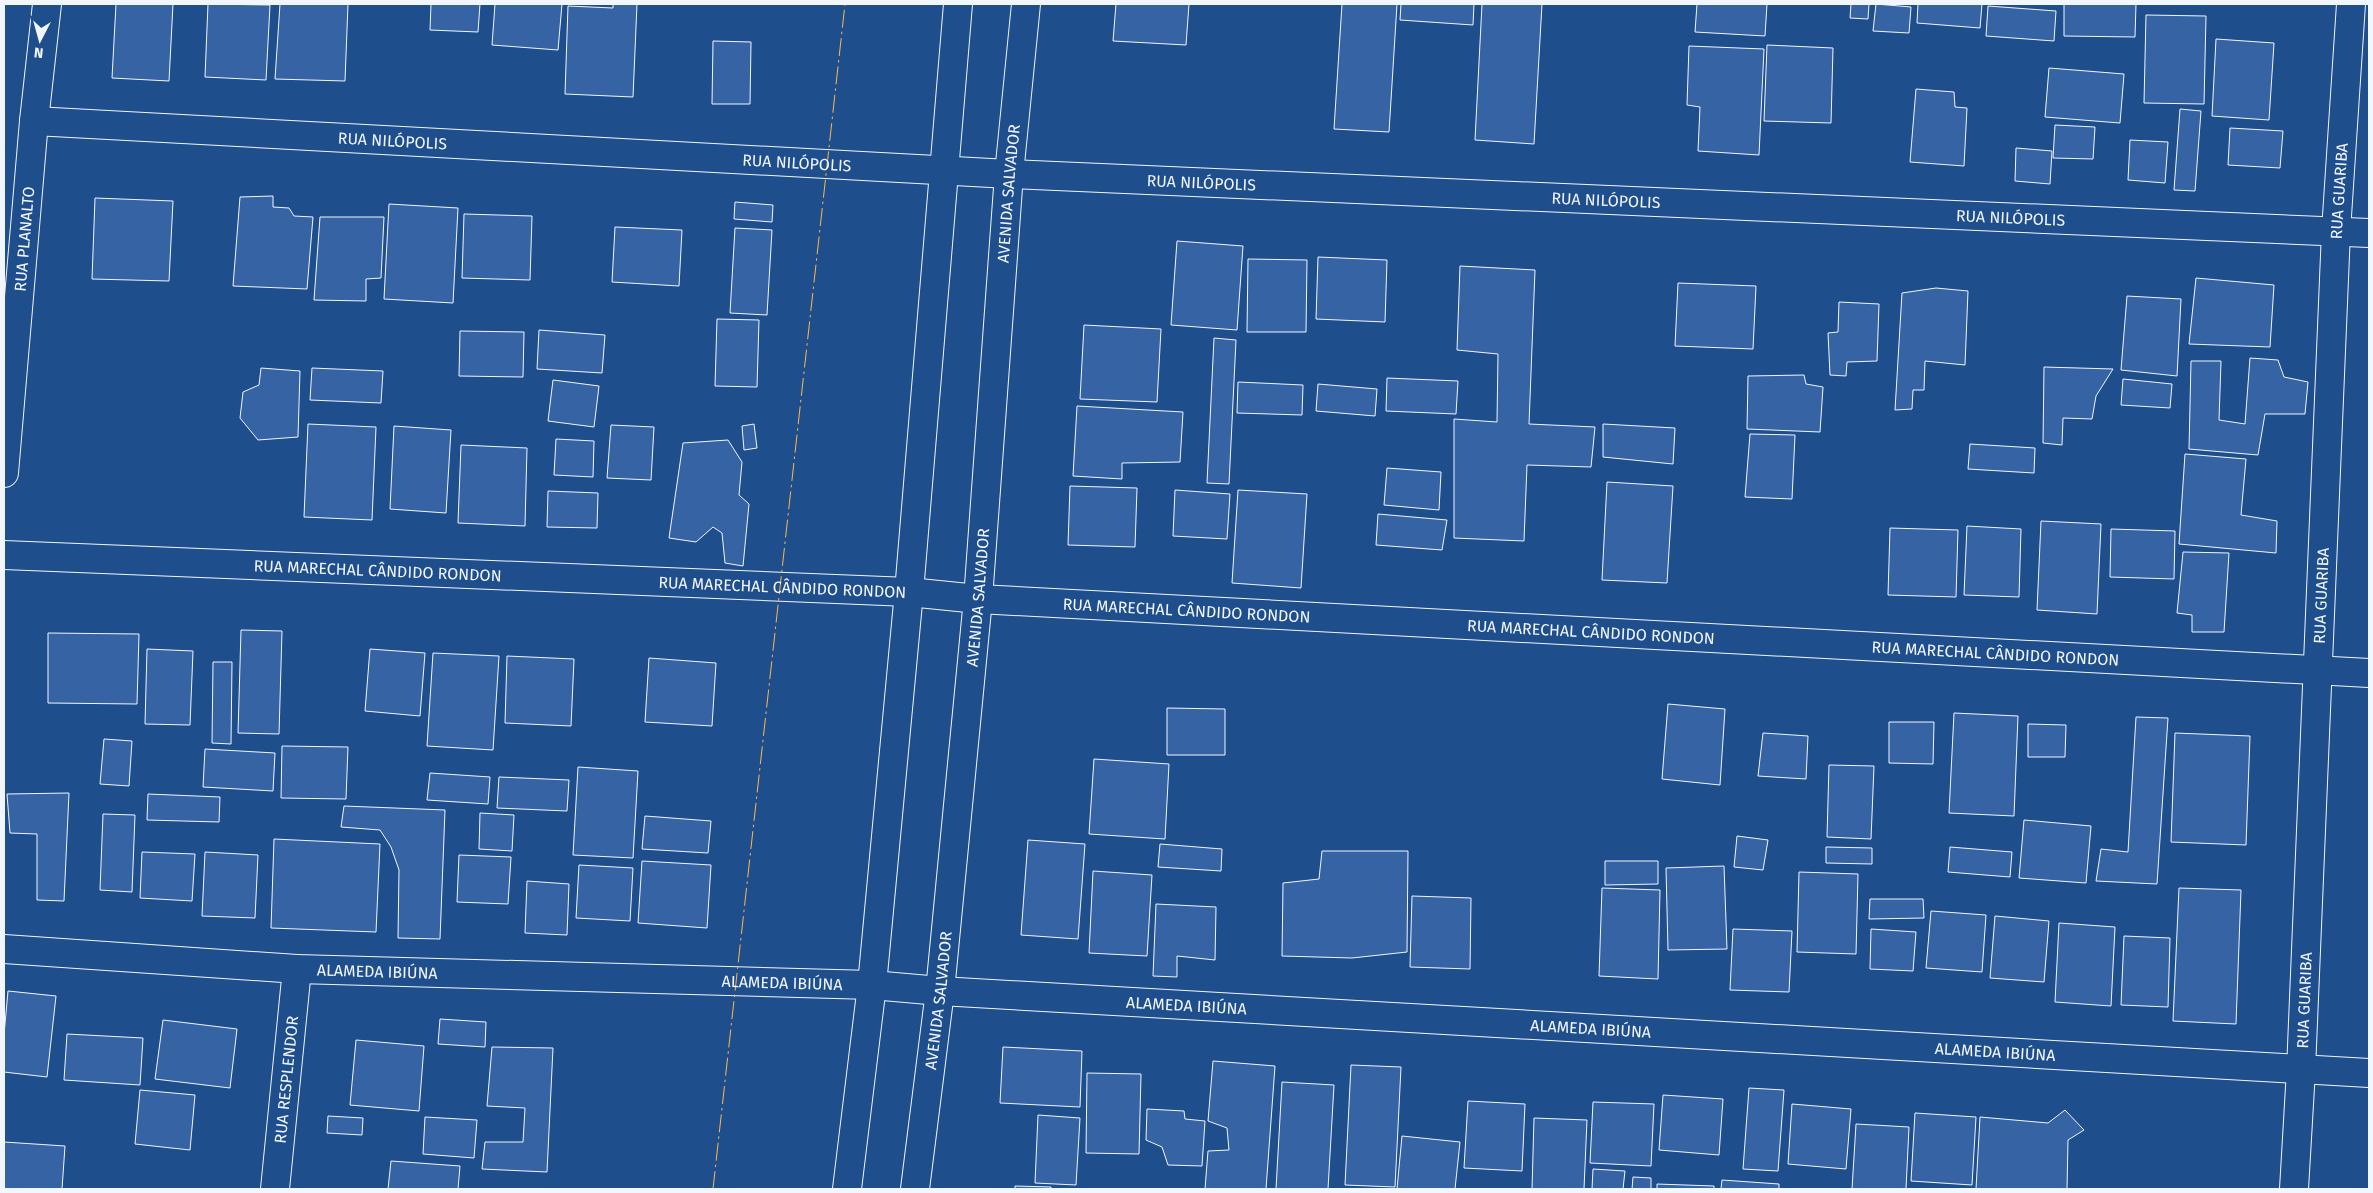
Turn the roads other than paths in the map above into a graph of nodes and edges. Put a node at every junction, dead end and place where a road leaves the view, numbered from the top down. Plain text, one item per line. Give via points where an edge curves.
1 (47, 4) edge
2 (958, 4) edge
3 (1026, 4) edge
4 (2351, 4) edge
5 (34, 121) junction
6 (943, 170) junction
7 (1009, 174) junction
8 (2336, 231) junction
9 (2369, 233) edge
10 (4, 473) edge
11 (4, 555) edge
12 (910, 592) junction
13 (978, 599) junction
14 (2317, 670) junction
15 (2369, 673) edge
16 (4, 949) edge
17 (297, 970) junction
18 (872, 985) junction
19 (940, 991) junction
20 (2301, 1070) junction
21 (2369, 1073) edge
22 (275, 1189) edge
23 (847, 1189) edge
24 (915, 1189) edge
25 (2294, 1189) edge

1 - 5 street, RUA PLANALTO
2 - 6 street
3 - 7 street, AVENIDA SALVADOR
4 - 8 street, RUA GUARIBA
5 - 6 street, RUA NILÓPOLIS
5 - 10 street, RUA PLANALTO
6 - 7 street, RUA NILÓPOLIS
6 - 12 street
7 - 8 street, RUA NILÓPOLIS
7 - 13 street, AVENIDA SALVADOR
8 - 9 street, RUA NILÓPOLIS
8 - 14 street, RUA GUARIBA
11 - 12 street, RUA MARECHAL CÂNDIDO RONDON
12 - 13 street, RUA MARECHAL CÂNDIDO RONDON
12 - 18 street
13 - 14 street, RUA MARECHAL CÂNDIDO RONDON
13 - 19 street, AVENIDA SALVADOR
14 - 15 street, RUA MARECHAL CÂNDIDO RONDON
14 - 20 street, RUA GUARIBA
16 - 17 street, ALAMEDA IBIÚNA
17 - 18 street, ALAMEDA IBIÚNA
17 - 22 street, RUA RESPLENDOR
18 - 19 street, ALAMEDA IBIÚNA
18 - 23 street
19 - 20 street, ALAMEDA IBIÚNA
19 - 24 street, AVENIDA SALVADOR
20 - 21 street, ALAMEDA IBIÚNA
20 - 25 street, RUA GUARIBA

